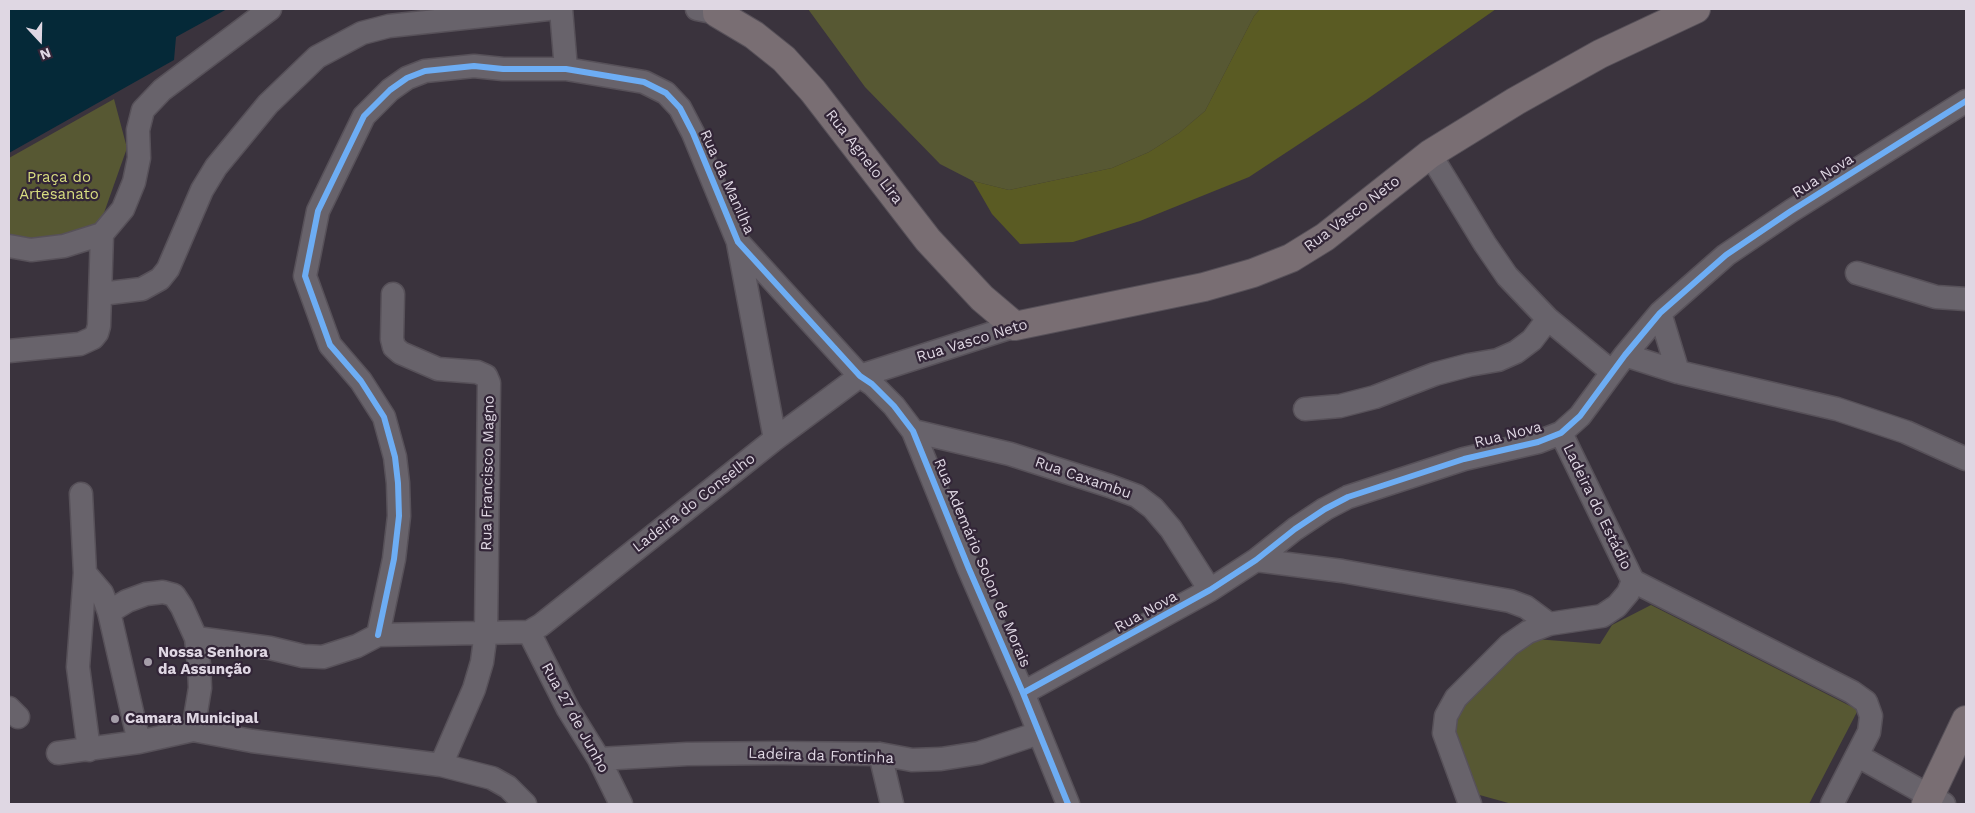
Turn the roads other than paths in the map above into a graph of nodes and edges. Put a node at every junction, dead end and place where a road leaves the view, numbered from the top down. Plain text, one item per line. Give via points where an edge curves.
1 (270, 9) edge
2 (548, 9) edge
3 (562, 9) edge
4 (1696, 9) edge
5 (710, 10) edge
6 (566, 69) junction
7 (1966, 101) edge
8 (1430, 154) junction
9 (102, 234) junction
10 (738, 242) junction
11 (9, 246) edge
12 (1857, 273) dead end
13 (101, 294) junction
14 (392, 294) dead end
15 (1966, 299) edge
16 (1660, 313) junction
17 (1548, 319) junction
18 (1015, 326) junction
19 (9, 351) edge
20 (1618, 364) junction
21 (1678, 372) junction
22 (860, 376) junction
23 (1305, 409) dead end
24 (913, 431) junction
25 (1561, 433) junction
26 (774, 439) junction
27 (1966, 459) edge
28 (80, 494) dead end
29 (1256, 560) junction
30 (85, 573) junction
31 (1633, 581) junction
32 (1210, 590) junction
33 (109, 612) junction
34 (1549, 624) junction
35 (486, 632) junction
36 (529, 632) junction
37 (378, 635) junction
38 (196, 638) junction
39 (1023, 692) junction
40 (1966, 720) edge
41 (193, 730) junction
42 (1039, 733) junction
43 (139, 742) junction
44 (89, 750) junction
45 (58, 753) dead end
46 (880, 754) junction
47 (1858, 756) junction
48 (599, 759) junction
49 (441, 765) junction
50 (1933, 802) edge
51 (525, 804) edge
52 (620, 804) edge
53 (892, 804) edge
54 (1068, 804) edge
55 (1470, 804) edge
56 (1832, 804) edge

1 - 9 street via 162,90 144,110 138,130 139,158 134,182 123,209
2 - 13 street via 389,26 362,33 317,57 268,104 216,167 160,280 142,289
3 - 6 street
4 - 8 main road, Rua Vasco Neto via 1600,54
5 - 18 main road, Rua Agnelo Lira via 754,34 784,59 813,91 928,240 982,298
6 - 10 street, Rua da Manilha via 644,82 666,93 680,108 693,133
6 - 37 street, Rua da Manilha via 447,67 407,78 364,116 318,211 305,276 330,345 361,381 384,417 395,457 399,516 394,559
7 - 16 street, Rua Nova via 1726,255
8 - 17 street via 1507,276
8 - 18 main road, Rua Vasco Neto via 1331,232 1291,258 1254,273 1204,287
9 - 11 street via 64,246 31,250
9 - 13 street
10 - 22 street, Rua da Manilha
10 - 26 street, Rua da Manilha
12 - 15 street via 1936,297
13 - 19 street via 97,333 88,342
14 - 35 street, Rua Francisco Magno via 394,347 438,369 477,372 486,376 489,383
16 - 20 street, Rua Nova
16 - 21 street
17 - 20 street
17 - 23 street via 1532,340 1498,360 1434,374 1376,397 1340,406
18 - 22 street, Rua Vasco Neto
20 - 21 street
20 - 25 street, Rua Nova via 1580,416
21 - 27 street via 1837,409 1906,432
22 - 24 street, Rua Ademário Solon de Morais via 894,406
22 - 26 street, Ladeira do Conselho
24 - 32 street, Rua Caxambu via 1010,454 1137,496 1153,508 1171,529
24 - 39 street, Rua Ademário Solon de Morais
25 - 29 street, Rua Nova via 1538,442 1464,459 1348,497 1324,509
25 - 31 street, Ladeira do Estádio
26 - 36 street, Ladeira do Conselho
28 - 30 street
29 - 32 street, Rua Nova
29 - 34 street via 1342,571 1510,601 1526,607
30 - 33 street via 102,593
30 - 44 street via 78,667
31 - 34 street via 1617,606 1602,616
31 - 47 street via 1866,702 1871,716 1869,732
32 - 39 street, Rua Nova
33 - 38 street via 127,600 163,592 174,596 182,607
33 - 43 street
34 - 55 street via 1528,632 1509,645 1456,698 1446,716 1444,733
35 - 36 street
35 - 37 street
35 - 49 street via 474,689
36 - 48 street, Rua 27 de Junho via 568,708
37 - 38 street via 323,657
38 - 41 street via 200,688
39 - 42 street, Rua Ademário Solon de Morais
40 - 50 main road
41 - 43 street
41 - 49 street via 252,741
42 - 46 street, Ladeira da Fontinha via 978,753 940,760 912,760
42 - 54 street, Rua Ademário Solon de Morais
43 - 44 street
44 - 45 street
46 - 48 street, Ladeira da Fontinha via 687,754
46 - 53 street
47 - 50 street
47 - 56 street
48 - 52 street, Rua 27 de Junho
49 - 51 street via 492,778 508,787

